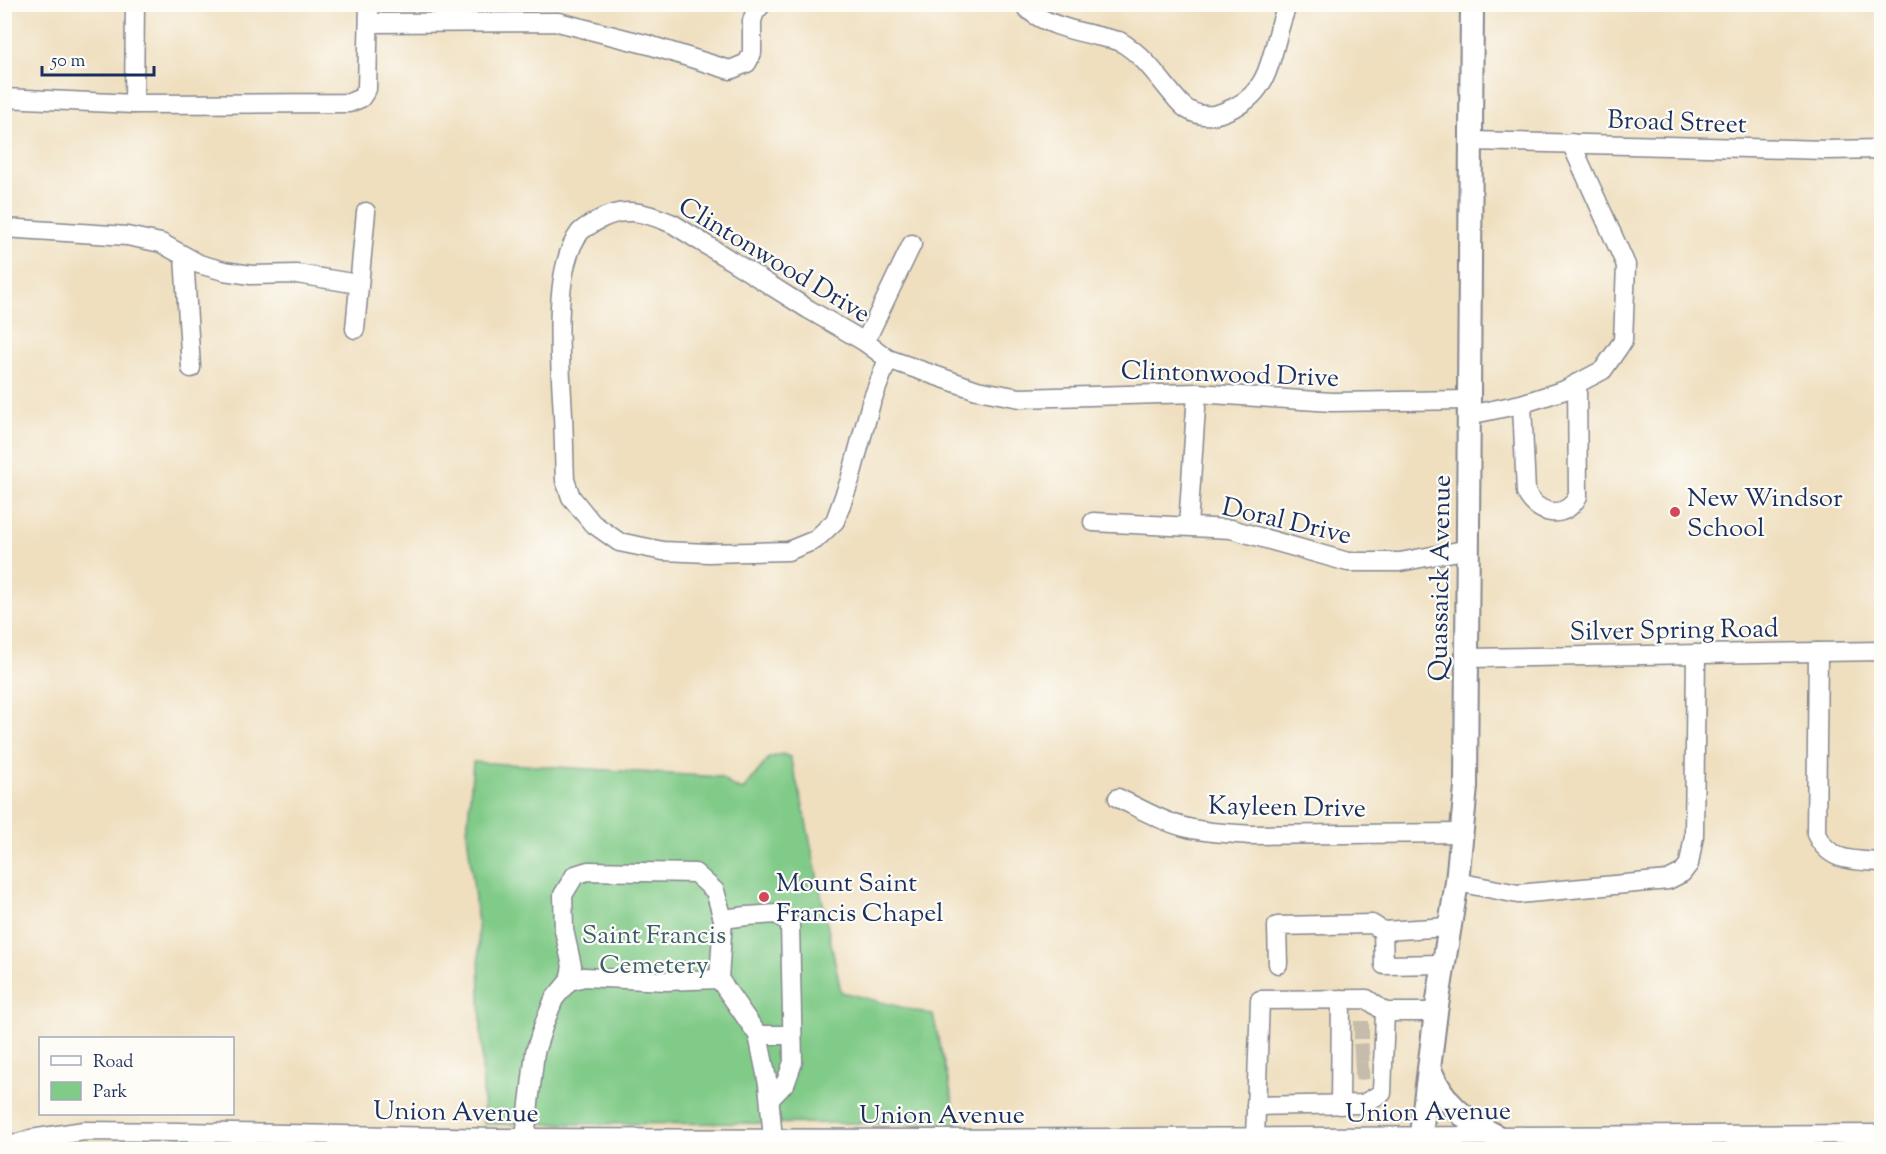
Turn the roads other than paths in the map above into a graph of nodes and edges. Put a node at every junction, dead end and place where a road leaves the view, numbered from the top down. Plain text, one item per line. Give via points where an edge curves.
1 (135, 4) edge
2 (762, 4) edge
3 (1023, 4) edge
4 (1288, 4) edge
5 (1472, 4) edge
6 (558, 13) edge
7 (369, 14) edge
8 (4, 98) edge
9 (134, 104) junction
10 (1471, 141) junction
11 (1571, 143) junction
12 (1881, 149) edge
13 (366, 212) dead end
14 (4, 228) edge
15 (912, 244) dead end
16 (184, 256) junction
17 (358, 284) junction
18 (355, 329) dead end
19 (865, 342) junction
20 (888, 359) junction
21 (191, 368) dead end
22 (1577, 383) junction
23 (1197, 393) junction
24 (1522, 404) junction
25 (1469, 408) junction
26 (1093, 522) dead end
27 (1188, 526) junction
28 (1469, 549) junction
29 (1881, 651) edge
30 (1818, 652) junction
31 (1696, 654) junction
32 (1467, 658) junction
33 (1118, 798) dead end
34 (1462, 833) junction
35 (1881, 862) edge
36 (1456, 882) junction
37 (723, 920) junction
38 (1449, 927) junction
39 (1383, 931) junction
40 (1278, 964) dead end
41 (1444, 964) junction
42 (719, 979) junction
43 (569, 981) junction
44 (1341, 999) junction
45 (1436, 1012) junction
46 (1367, 1027) junction
47 (758, 1035) junction
48 (792, 1035) junction
49 (1362, 1062) junction
50 (1430, 1070) junction
51 (770, 1099) junction
52 (1340, 1105) junction
53 (1256, 1106) junction
54 (1881, 1134) edge
55 (1496, 1136) junction
56 (525, 1138) junction
57 (1255, 1138) junction
58 (773, 1139) junction
59 (1624, 1142) edge
60 (1415, 1146) edge
61 (4, 1148) edge

1 - 9 street
2 - 6 street via 752,21 752,53 747,63 730,70
3 - 4 street via 1045,22 1128,46 1183,106 1201,116 1238,106 1266,78
5 - 10 main road, Quassaick Avenue
6 - 7 street
7 - 9 street via 367,89 362,98 350,103
8 - 9 street
10 - 11 street, Broad Street
10 - 25 main road, Quassaick Avenue
11 - 12 street, Broad Street
11 - 22 street, Clintonwood Drive via 1626,265 1623,341 1603,370
13 - 17 street
14 - 16 street via 127,236 161,243
15 - 19 street
16 - 17 street via 224,271 297,274
16 - 21 street
17 - 18 street
19 - 20 street, Clintonwood Drive
19 - 20 street, Clintonwood Drive via 673,224 633,211 609,214 581,231 566,260 561,294 559,368 565,480 571,497 592,523 619,542 663,551 788,551 815,540 835,521
20 - 23 street, Clintonwood Drive via 977,390 1020,398
22 - 24 street, Clintonwood Drive
22 - 24 street via 1578,496 1573,506 1562,512 1540,508 1526,492
23 - 25 street, Clintonwood Drive
23 - 27 street
24 - 25 street, Clintonwood Drive
25 - 28 main road, Quassaick Avenue
26 - 27 street, Doral Drive
27 - 28 street, Doral Drive via 1231,529 1348,562 1400,562
28 - 32 main road, Quassaick Avenue
29 - 30 street, Silver Spring Road
30 - 31 street, Silver Spring Road
30 - 35 street via 1816,834 1831,854
31 - 32 street, Silver Spring Road
31 - 36 street via 1694,836 1689,864 1682,873 1668,880 1518,894
32 - 34 main road, Quassaick Avenue
33 - 34 street, Kayleen Drive via 1162,820 1218,833
34 - 36 main road, Quassaick Avenue
36 - 38 main road, Quassaick Avenue
37 - 42 street
37 - 43 street via 715,891 695,873 588,871 575,875 563,895 564,930 572,966
37 - 48 street via 777,914 790,924
38 - 39 street
38 - 41 main road, Quassaick Avenue
39 - 40 street via 1372,924 1277,926
39 - 41 street via 1384,964
41 - 45 main road, Quassaick Avenue
42 - 43 street via 584,977
42 - 47 street
43 - 56 street via 554,999 535,1052
44 - 46 street
44 - 46 street via 1367,999
44 - 53 street via 1260,1000
45 - 46 street
45 - 50 main road, Quassaick Avenue
46 - 49 street
46 - 49 street
47 - 48 street
47 - 51 street
48 - 51 street via 793,1062 786,1082
49 - 52 street
49 - 52 street via 1382,1093 1363,1104
50 - 55 main road via 1442,1095 1453,1107
50 - 60 main road, Quassaick Avenue
51 - 58 street
52 - 53 street
53 - 57 street
54 - 59 street, Union Avenue
55 - 59 street, Union Avenue
55 - 60 street, Union Avenue
56 - 58 street, Union Avenue
56 - 61 street, Union Avenue via 84,1131 31,1139
57 - 58 street, Union Avenue
57 - 60 street, Union Avenue

